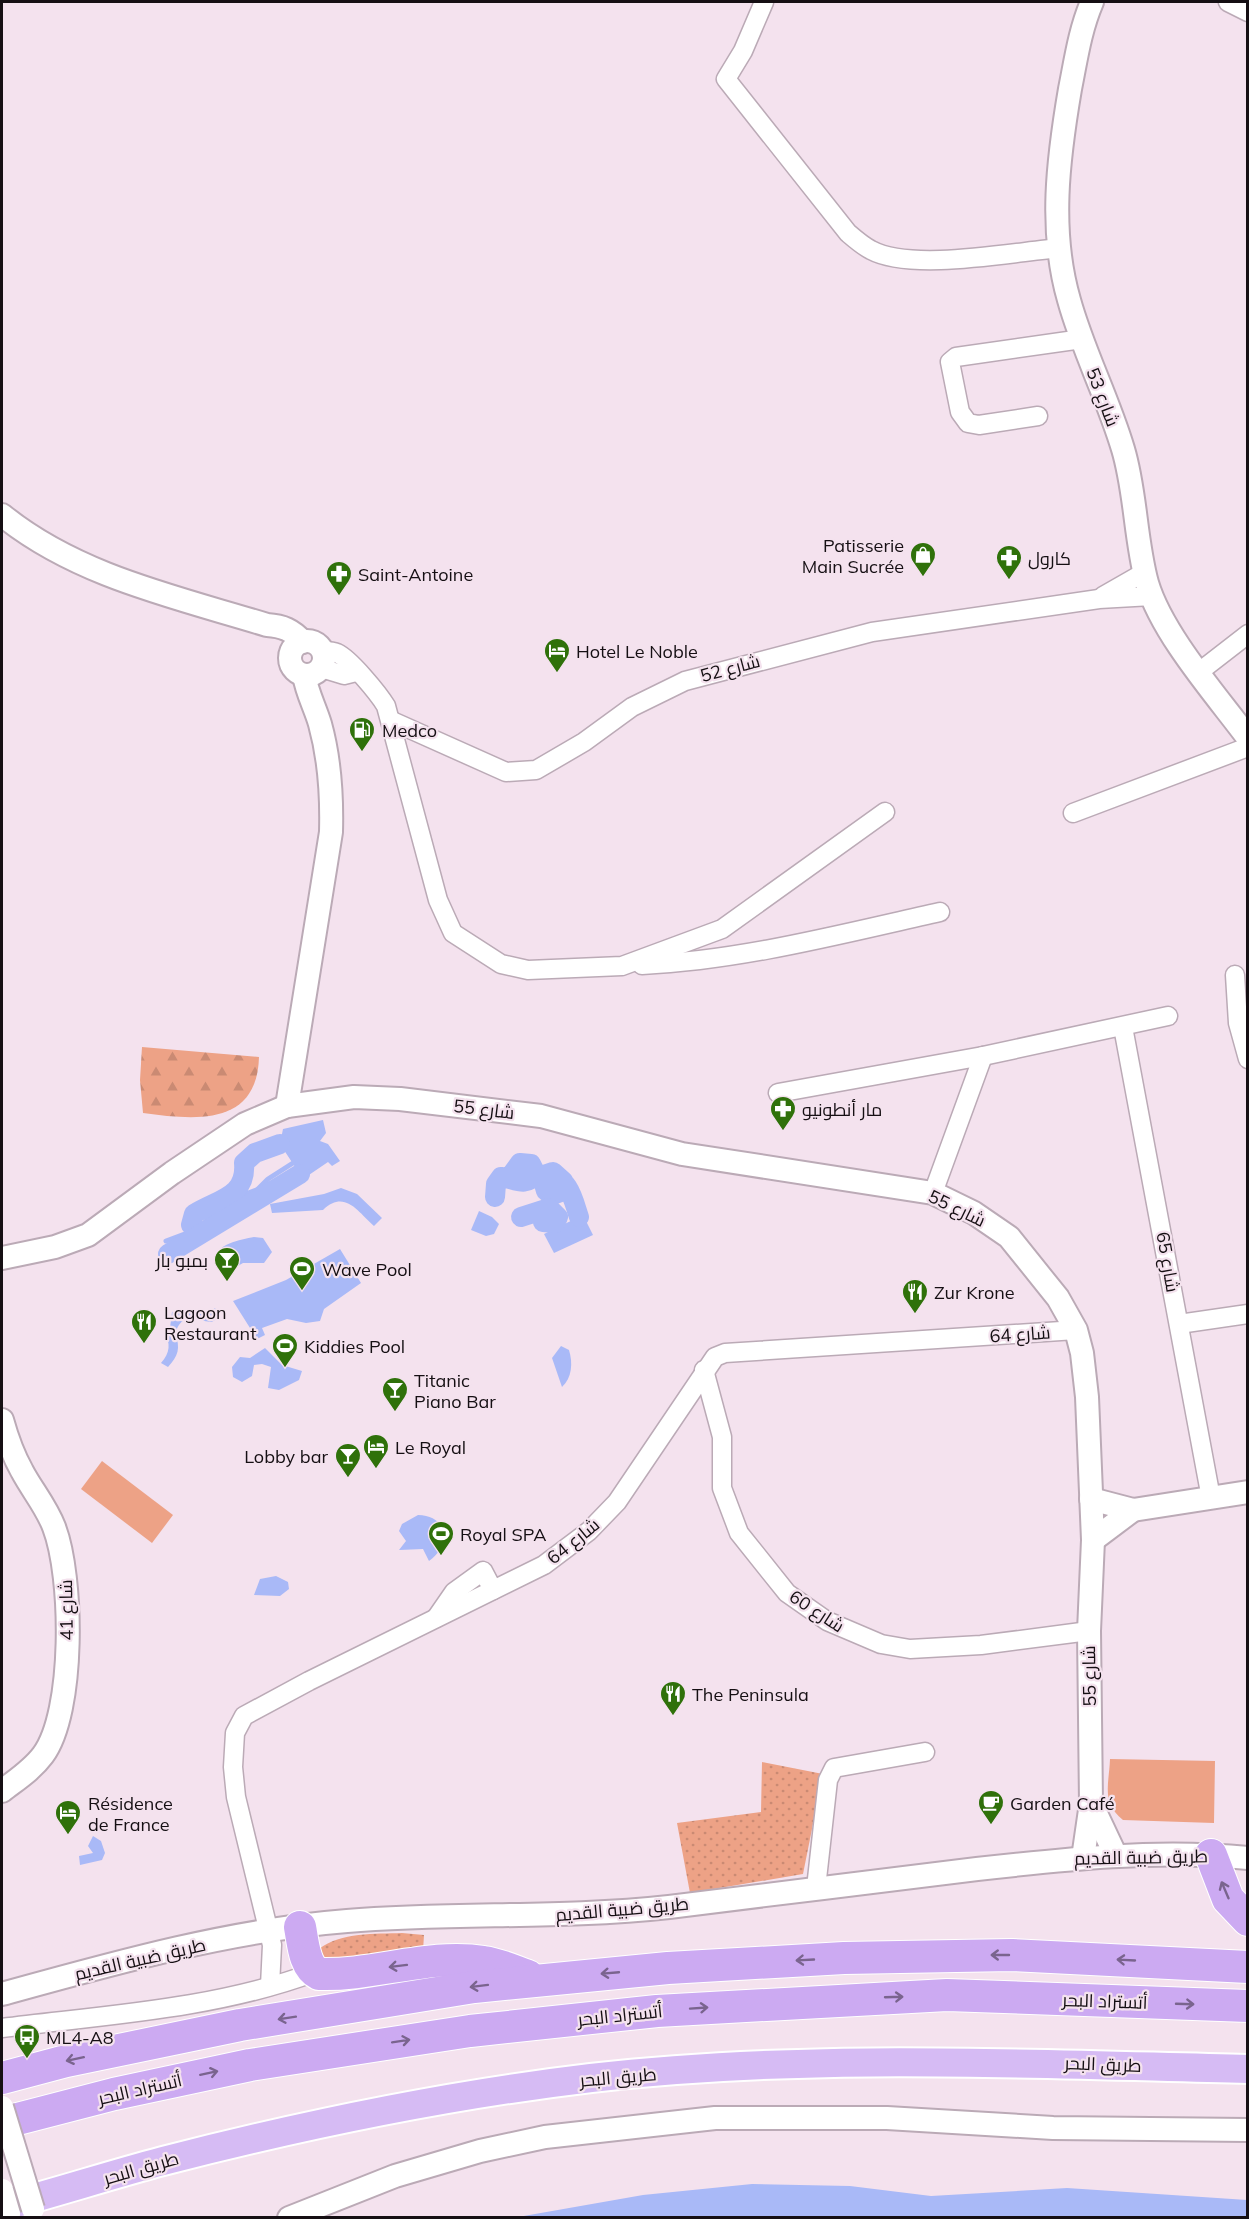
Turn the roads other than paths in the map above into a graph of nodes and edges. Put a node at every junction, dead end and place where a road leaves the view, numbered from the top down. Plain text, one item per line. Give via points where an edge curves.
1 (764, 2) edge
2 (1077, 2) edge
3 (1092, 2) edge
4 (1081, 28) junction
5 (1060, 248) junction
6 (1082, 339) junction
7 (1038, 416) dead end
8 (2, 516) edge
9 (1145, 572) junction
10 (1152, 596) junction
11 (1099, 599) junction
12 (1248, 634) edge
13 (310, 659) junction
14 (1199, 672) junction
15 (392, 720) junction
16 (1248, 738) edge
17 (1248, 747) edge
18 (885, 812) dead end
19 (1073, 813) dead end
20 (940, 912) dead end
21 (622, 966) junction
22 (1235, 975) dead end
23 (1168, 1016) dead end
24 (1123, 1027) junction
25 (982, 1056) junction
26 (1248, 1059) edge
27 (778, 1093) dead end
28 (287, 1106) junction
29 (933, 1193) junction
30 (2, 1258) edge
31 (1248, 1314) edge
32 (1179, 1324) junction
33 (1076, 1330) junction
34 (704, 1370) junction
35 (2, 1420) edge
36 (8, 1457) edge
37 (1248, 1492) edge
38 (1211, 1498) junction
39 (1091, 1499) junction
40 (1133, 1510) junction
41 (1093, 1540) junction
42 (1089, 1631) junction
43 (925, 1752) dead end
44 (2, 1791) edge
45 (1091, 1803) junction
46 (1115, 1854) junction
47 (1211, 1855) junction
48 (1083, 1858) junction
49 (1248, 1858) edge
50 (816, 1888) junction
51 (1248, 1920) edge
52 (285, 1929) junction
53 (1248, 1967) edge
54 (315, 1972) junction
55 (537, 1980) junction
56 (270, 1986) junction
57 (2, 1994) edge
58 (1248, 2006) edge
59 (2, 2028) edge
60 (1248, 2069) edge
61 (2, 2078) edge
62 (2, 2107) edge
63 (1248, 2130) edge
64 (6, 2142) edge
65 (2, 2190) edge
66 (7, 2213) edge
67 (36, 2213) edge
68 (289, 2217) edge

1 - 5 street via 726,79 848,233 870,250 927,261
2 - 4 street, شارع 53
3 - 4 street, شارع 53
4 - 5 street, شارع 53 via 1059,165
5 - 6 street, شارع 53 via 1068,299
6 - 7 street via 956,357 950,362 960,412 968,423 980,425
6 - 9 street, شارع 53 via 1123,451
8 - 13 street via 28,537 67,559 136,585 294,632
9 - 10 street, شارع 53
9 - 11 street, شارع 52
10 - 11 street, شارع 52
10 - 14 street, شارع 53
11 - 15 street, شارع 52 via 872,632 685,681 632,707 536,770 506,771
12 - 14 street
13 - 15 street via 344,675 356,672 378,693
13 - 28 street via 324,687 319,720 330,776 331,832
14 - 16 street, شارع 53
15 - 21 street via 438,900 453,933 501,964 528,970
17 - 19 street
18 - 21 street via 722,929
20 - 21 street via 741,956
22 - 26 street via 1238,1023
23 - 24 street
24 - 25 street
24 - 32 street, شارع 65
25 - 27 street
25 - 29 street
28 - 29 street, شارع 55 via 354,1096 508,1111 598,1130 682,1154
28 - 30 street, شارع 55 via 244,1124 88,1235 55,1247
29 - 33 street, شارع 55 via 974,1213 1009,1237 1058,1298
31 - 32 street
32 - 38 street, شارع 65
33 - 34 street, شارع 64 via 725,1353
33 - 39 street, شارع 55 via 1087,1397
34 - 42 street, شارع 60 via 722,1437 722,1488 739,1533 787,1593 827,1621 873,1641 910,1649 981,1645
34 - 52 street, شارع 64 via 617,1502 589,1531 544,1565 244,1716 235,1733 236,1797
35 - 36 street, شارع 41
36 - 44 street, شارع 41 via 55,1528 66,1573 69,1625 53,1736 30,1770
37 - 38 street
38 - 40 street
39 - 40 street
39 - 41 street, شارع 55
40 - 41 street
41 - 42 street, شارع 55
42 - 45 street, شارع 55
43 - 50 street via 834,1768 828,1780
45 - 46 street, شارع 55
45 - 48 street, شارع 55
46 - 47 street, طريق ضبية القديم
46 - 48 street, طريق ضبية القديم
47 - 49 street, طريق ضبية القديم
51 -> 47 highway via 1228,1899
48 - 50 street, طريق ضبية القديم
50 - 52 street, طريق ضبية القديم via 667,1907 348,1921
52 - 54 highway via 304,1950
52 - 56 street, شارع 64
52 - 57 street, طريق ضبية القديم via 159,1953
53 -> 55 highway via 1058,1956 926,1956 680,1967
55 -> 54 highway via 485,1962 469,1961
54 - 56 street
55 -> 61 highway via 240,2025
56 - 59 street via 92,2019
64 -> 58 highway, أتستراد البحر via 114,2094 250,2065 470,2031 657,2011 948,1995
60 - 66 highway, طريق البحر via 1093,2063 826,2061 591,2078 318,2123 160,2162
62 - 64 street, bridge
63 - 68 street via 1053,2128 887,2118 715,2118 545,2137 480,2151 375,2183
64 - 67 street, bridge
65 - 66 street, bridge

